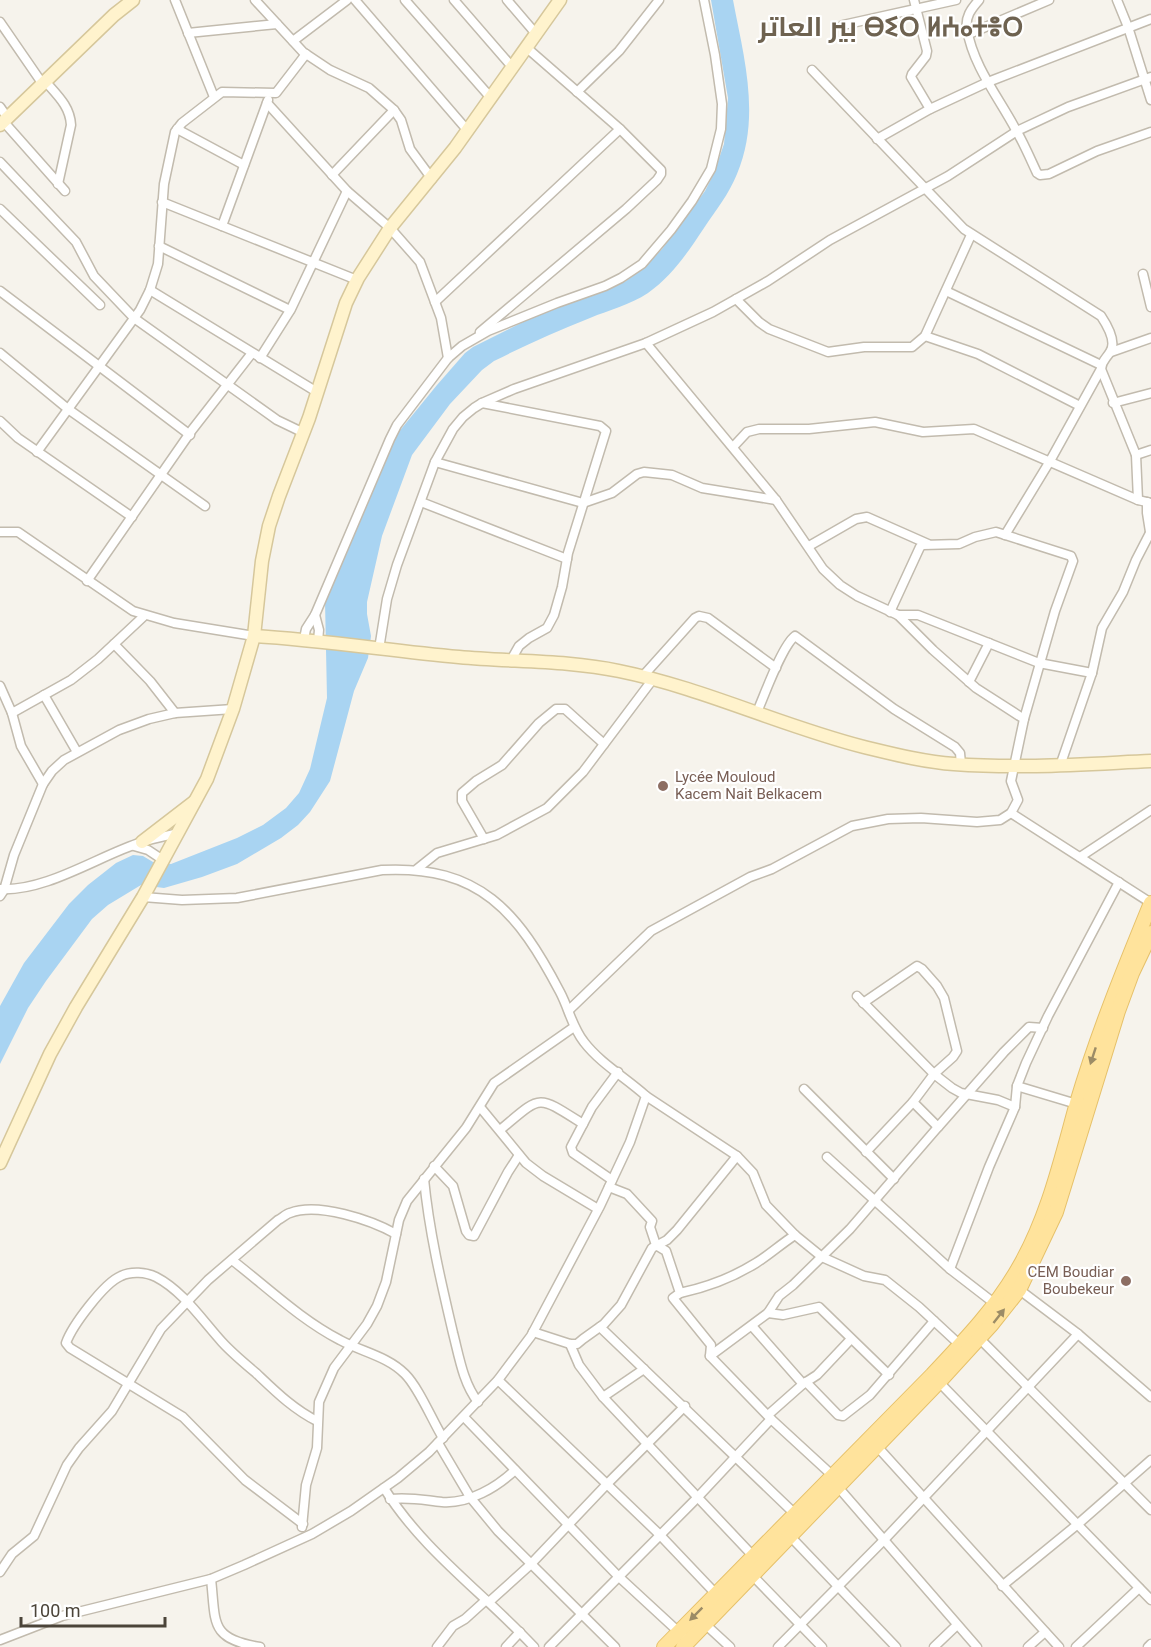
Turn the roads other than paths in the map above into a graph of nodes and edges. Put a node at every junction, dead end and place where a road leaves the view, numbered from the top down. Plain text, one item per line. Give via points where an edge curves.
1 (175, 0) edge
2 (255, 0) edge
3 (347, 0) edge
4 (355, 0) edge
5 (405, 0) edge
6 (454, 0) edge
7 (507, 0) edge
8 (660, 0) edge
9 (704, 0) edge
10 (956, 0) edge
11 (979, 0) edge
12 (1049, 0) edge
13 (1117, 0) edge
14 (131, 1) edge
15 (557, 1) edge
16 (915, 4) edge
17 (1151, 19) edge
18 (0, 22) edge
19 (277, 24) junction
20 (843, 25) dead end
21 (1128, 27) junction
22 (188, 33) junction
23 (969, 34) junction
24 (537, 35) junction
25 (293, 41) junction
26 (527, 48) junction
27 (306, 54) junction
28 (513, 68) junction
29 (813, 70) dead end
30 (1148, 78) edge
31 (44, 82) junction
32 (988, 82) junction
33 (577, 92) junction
34 (270, 94) junction
35 (214, 97) junction
36 (491, 98) junction
37 (1151, 100) edge
38 (267, 103) junction
39 (930, 109) junction
40 (394, 110) junction
41 (3, 118) edge
42 (177, 129) junction
43 (620, 129) junction
44 (468, 131) junction
45 (1017, 131) junction
46 (1151, 132) edge
47 (877, 139) junction
48 (0, 162) edge
49 (244, 165) junction
50 (332, 175) junction
51 (432, 179) junction
52 (924, 189) junction
53 (347, 191) junction
54 (162, 202) junction
55 (0, 209) edge
56 (222, 226) junction
57 (390, 228) junction
58 (971, 235) junction
59 (159, 246) junction
60 (312, 263) junction
61 (1143, 274) dead end
62 (357, 280) junction
63 (150, 290) junction
64 (0, 291) edge
65 (945, 291) junction
66 (736, 299) junction
67 (435, 302) junction
68 (100, 305) dead end
69 (1151, 307) edge
70 (290, 310) junction
71 (134, 318) junction
72 (925, 336) junction
73 (474, 338) junction
74 (1151, 338) edge
75 (646, 343) junction
76 (1111, 352) junction
77 (0, 353) edge
78 (256, 355) junction
79 (448, 358) junction
80 (99, 367) junction
81 (1101, 367) junction
82 (228, 385) junction
83 (317, 392) junction
84 (1151, 393) edge
85 (482, 403) junction
86 (1113, 403) junction
87 (1080, 406) junction
88 (68, 409) junction
89 (0, 421) edge
90 (304, 433) junction
91 (189, 435) junction
92 (733, 447) junction
93 (1151, 450) edge
94 (37, 452) junction
95 (1136, 455) junction
96 (1050, 461) junction
97 (435, 462) junction
98 (161, 476) junction
99 (776, 500) junction
100 (1138, 500) junction
101 (421, 502) junction
102 (584, 502) junction
103 (1149, 502) edge
104 (205, 506) dead end
105 (132, 517) junction
106 (0, 532) edge
107 (1151, 532) edge
108 (1005, 535) junction
109 (928, 543) junction
110 (809, 546) junction
111 (567, 559) junction
112 (87, 581) junction
113 (894, 614) junction
114 (144, 615) junction
115 (315, 615) junction
116 (254, 636) junction
117 (304, 639) junction
118 (322, 641) junction
119 (989, 643) junction
120 (114, 644) junction
121 (375, 648) junction
122 (511, 660) junction
123 (1039, 663) junction
124 (776, 668) junction
125 (1092, 673) junction
126 (648, 678) junction
127 (969, 682) junction
128 (0, 686) edge
129 (44, 695) junction
130 (233, 709) junction
131 (757, 712) junction
132 (12, 713) junction
133 (175, 713) junction
134 (1024, 719) junction
135 (604, 744) junction
136 (77, 752) junction
137 (1151, 761) edge
138 (961, 764) junction
139 (1015, 766) junction
140 (1060, 766) junction
141 (42, 784) junction
142 (197, 799) junction
143 (1151, 810) edge
144 (1011, 813) junction
145 (179, 833) junction
146 (484, 839) junction
147 (138, 844) junction
148 (1080, 857) junction
149 (163, 861) junction
150 (417, 870) junction
151 (1119, 882) junction
152 (1, 892) edge
153 (145, 892) junction
154 (1151, 903) edge
155 (1151, 933) edge
156 (569, 1010) junction
157 (574, 1027) junction
158 (1043, 1028) junction
159 (618, 1072) junction
160 (934, 1074) junction
161 (1017, 1086) junction
162 (804, 1089) dead end
163 (968, 1095) junction
164 (646, 1096) junction
165 (913, 1102) junction
166 (1083, 1106) junction
167 (480, 1107) junction
168 (1015, 1107) junction
169 (582, 1124) junction
170 (938, 1127) junction
171 (500, 1130) junction
172 (866, 1152) junction
173 (519, 1155) junction
174 (737, 1156) junction
175 (827, 1157) dead end
176 (0, 1163) edge
177 (434, 1166) junction
178 (424, 1179) junction
179 (894, 1179) junction
180 (611, 1184) junction
181 (875, 1200) junction
182 (598, 1209) junction
183 (396, 1234) junction
184 (795, 1235) junction
185 (657, 1245) junction
186 (822, 1257) junction
187 (232, 1260) junction
188 (950, 1269) junction
189 (1014, 1286) junction
190 (680, 1293) junction
191 (186, 1302) junction
192 (994, 1303) junction
193 (768, 1313) junction
194 (934, 1321) junction
195 (752, 1326) junction
196 (600, 1327) junction
197 (533, 1332) junction
198 (1078, 1334) junction
199 (979, 1338) junction
200 (851, 1339) junction
201 (350, 1344) junction
202 (570, 1344) junction
203 (960, 1345) junction
204 (710, 1356) junction
205 (644, 1369) junction
206 (889, 1375) junction
207 (935, 1379) junction
208 (498, 1380) junction
209 (804, 1383) junction
210 (129, 1384) junction
211 (1029, 1388) junction
212 (603, 1397) junction
213 (1151, 1397) edge
214 (478, 1402) junction
215 (685, 1406) junction
216 (464, 1417) junction
217 (770, 1417) junction
218 (317, 1421) junction
219 (986, 1430) junction
220 (440, 1441) junction
221 (873, 1442) junction
222 (647, 1445) junction
223 (736, 1455) junction
224 (1151, 1460) edge
225 (515, 1470) junction
226 (835, 1481) junction
227 (1124, 1483) junction
228 (607, 1484) junction
229 (384, 1488) junction
230 (470, 1497) junction
231 (697, 1498) junction
232 (923, 1498) junction
233 (390, 1499) junction
234 (1151, 1510) edge
235 (795, 1514) junction
236 (303, 1524) junction
237 (569, 1524) junction
238 (1078, 1524) junction
239 (659, 1534) junction
240 (789, 1535) junction
241 (301, 1539) junction
242 (883, 1541) junction
243 (754, 1557) junction
244 (530, 1565) junction
245 (0, 1572) edge
246 (752, 1575) junction
247 (618, 1576) junction
248 (211, 1579) junction
249 (838, 1586) junction
250 (1002, 1586) junction
251 (1139, 1588) junction
252 (716, 1594) junction
253 (1151, 1600) edge
254 (488, 1601) junction
255 (581, 1614) junction
256 (705, 1624) junction
257 (957, 1625) junction
258 (800, 1626) junction
259 (520, 1632) junction
260 (1045, 1632) junction
261 (0, 1640) edge
262 (683, 1640) edge
263 (1151, 1644) edge
264 (260, 1647) edge
265 (437, 1647) edge
266 (506, 1647) edge
267 (534, 1647) edge
268 (549, 1647) edge
269 (615, 1647) edge
270 (664, 1647) edge
271 (730, 1647) edge
272 (778, 1647) edge
273 (822, 1647) edge
274 (896, 1647) edge
275 (934, 1647) edge
276 (977, 1647) edge
277 (1028, 1647) edge
278 (1059, 1647) edge
279 (1076, 1647) edge
280 (1148, 1647) edge

1 - 22 street
2 - 19 street
3 - 25 street
4 - 44 street
5 - 36 street
6 - 28 street
7 - 24 street
8 - 33 street via 619,51
9 - 73 street via 716,56 721,129 711,169 692,201 642,264 621,278
10 - 16 street
11 - 23 street via 968,13
12 - 23 street
13 - 21 street
14 - 31 main road
15 - 24 main road
16 - 20 street
16 - 39 street via 927,51 911,77
17 - 21 street
18 - 31 street
19 - 22 street
19 - 25 street
21 - 30 street
21 - 32 street
22 - 35 street
23 - 32 street
24 - 26 main road
25 - 27 street
26 - 28 main road
26 - 33 street
27 - 34 street via 280,89
27 - 40 street via 369,88
28 - 36 main road
29 - 47 street
30 - 37 street
30 - 45 street via 1068,107
31 - 41 main road
31 - 41 street via 71,116 62,187
32 - 39 street
32 - 45 street
33 - 43 street
34 - 35 street via 225,91
34 - 38 street
35 - 42 street
36 - 44 main road
38 - 49 street
38 - 50 street
39 - 47 street
40 - 50 street
40 - 51 street via 410,149
42 - 49 street
42 - 54 street
43 - 67 street
43 - 73 street via 661,170 660,177
44 - 51 main road
45 - 46 street via 1040,175
45 - 52 street
47 - 52 street
48 - 71 street via 76,242 94,276
49 - 56 street
50 - 53 street
51 - 57 main road
52 - 58 street
52 - 66 street via 830,240
53 - 57 street
53 - 60 street
54 - 56 street
54 - 59 street
55 - 68 street
56 - 60 street
57 - 62 main road
57 - 67 street via 420,262
58 - 65 street
58 - 76 street via 1096,311 1106,322
59 - 63 street
59 - 70 street
60 - 62 street
60 - 70 street
61 - 69 street
62 - 83 main road via 335,330
63 - 71 street
63 - 78 street
64 - 80 street
65 - 72 street
65 - 81 street
66 - 72 street via 769,329 828,352 912,347
66 - 75 street
67 - 79 street
70 - 78 street
71 - 80 street
71 - 82 street
72 - 87 street via 978,354
73 - 79 street
74 - 76 street
75 - 85 street
75 - 92 street
76 - 81 street
77 - 88 street
78 - 82 street
78 - 83 street
79 - 115 street via 393,432
80 - 88 street
80 - 91 street
81 - 86 street
81 - 87 street
82 - 90 street via 277,420
82 - 91 street
83 - 90 main road
84 - 86 street
85 - 97 street via 453,429
85 - 102 street via 604,428 607,435
86 - 95 street
87 - 96 street
88 - 94 street
88 - 98 street
89 - 94 street
90 - 116 main road via 269,525
91 - 98 street
92 - 96 street via 747,432 759,429 809,429 875,422 923,432 974,429
92 - 99 street
93 - 95 street
94 - 105 street
95 - 100 street
96 - 100 street
96 - 108 street
97 - 101 street
97 - 102 street
98 - 104 street
98 - 105 street
99 - 102 street via 702,488 672,475 644,472 612,493
99 - 110 street
100 - 103 street
101 - 111 street
101 - 121 street via 397,565
102 - 111 street
103 - 107 street
105 - 112 street
106 - 112 street via 18,532
107 - 125 street via 1102,628
108 - 109 street via 991,532 959,544
108 - 123 street via 1073,559
109 - 110 street via 867,516
109 - 113 street via 920,547
110 - 113 street via 823,569 840,585
111 - 122 street via 551,622 519,646
112 - 114 street
113 - 119 street via 918,615
113 - 127 street
114 - 116 street
114 - 120 street
115 - 117 street
115 - 118 street
116 - 117 main road
116 - 130 main road
117 - 118 main road
118 - 121 main road
119 - 123 street
119 - 127 street
120 - 129 street via 71,680
120 - 133 street
121 - 122 main road
122 - 126 main road via 587,665
123 - 125 street
123 - 134 street
124 - 126 street via 708,618 699,616
124 - 131 street
124 - 138 street via 791,639 798,637 894,709 956,747
125 - 140 street
126 - 131 main road
126 - 135 street
127 - 134 street
128 - 132 street
129 - 132 street
129 - 136 street
130 - 133 street
130 - 142 main road
131 - 138 main road via 864,747
132 - 141 street via 21,746
133 - 136 street via 126,727
134 - 139 street
135 - 146 street via 547,808
135 - 146 street via 565,710 556,709 502,765 462,793 462,801
136 - 141 street
137 - 140 main road
138 - 139 main road
139 - 140 main road
139 - 144 street via 1011,781 1018,800
141 - 152 street
142 - 145 main road
142 - 147 main road
143 - 148 street
144 - 148 street
144 - 156 street via 1000,820 977,822 888,819 852,826 651,931
145 - 147 street
145 - 149 main road
146 - 150 street via 436,853
147 - 149 street
147 - 152 street via 90,866
148 - 151 street
149 - 153 main road
150 - 153 street via 382,870 237,898 182,900
150 - 156 street via 470,884 502,906 522,928
151 - 154 street
151 - 158 street
153 - 176 main road via 50,1054
154 -> 166 main road via 1112,998
155 - 166 main road via 1132,973
156 - 157 street
157 - 159 street via 583,1042
157 - 167 street via 494,1083
158 - 161 street
158 - 163 street via 1029,1027
159 - 164 street
159 - 169 street
160 - 160 street via 957,1049 946,1002 937,986 916,966 860,999
160 - 163 street
160 - 165 street
161 - 166 street
161 - 168 street
162 - 172 street
163 - 168 street
163 - 170 street
164 - 174 street
164 - 180 street
165 - 170 street
165 - 172 street
166 - 189 main road via 1045,1214
167 - 171 street
167 - 177 street
168 - 188 street
169 - 171 street via 556,1107 538,1101
169 - 180 street via 572,1150
170 - 179 street
171 - 173 street
172 - 179 street
173 - 177 street via 474,1236 466,1231 453,1186
173 - 182 street via 543,1176
174 - 184 street via 753,1173 766,1205
174 - 185 street via 677,1230
175 - 181 street
177 - 178 street
178 - 183 street via 403,1209
178 - 214 street via 428,1217 450,1317 467,1385
179 - 181 street
180 - 182 street
180 - 185 street via 627,1194 652,1221 650,1227
181 - 186 street
181 - 188 street
182 - 197 street
183 - 187 street via 362,1218 307,1210 278,1220
183 - 201 street via 383,1293 367,1324
184 - 186 street
184 - 190 street via 734,1276
185 - 190 street via 666,1251
185 - 196 street via 648,1254 621,1305
186 - 193 street via 779,1296
186 - 194 street via 885,1280
187 - 191 street
187 - 201 street via 299,1313
188 - 192 street
189 - 192 main road
189 - 198 street
199 -> 189 main road
190 - 204 street via 673,1298 711,1345
191 - 210 street via 153,1341
191 - 210 street via 158,1278 142,1273 115,1279 93,1301 68,1338 67,1346
191 - 218 street via 224,1345 285,1400
192 - 203 main road
193 - 195 street
193 - 200 street via 783,1315 819,1306
194 - 203 street
194 - 206 street
195 - 204 street
195 - 209 street
196 - 202 street via 577,1344
196 - 205 street
197 - 202 street
197 - 208 street
198 - 211 street
198 - 213 street
199 - 207 main road
199 - 211 street
200 - 206 street
200 - 209 street via 817,1375
201 - 218 street via 326,1382
201 - 220 street via 399,1368 408,1377
202 - 212 street via 579,1365
203 - 207 main road
204 - 217 street
205 - 212 street
205 - 215 street
206 - 209 street via 843,1416
207 - 219 street
207 - 221 main road
208 - 214 street
208 - 228 street
209 - 217 street
210 - 236 street via 183,1417 245,1480
210 - 245 street via 67,1465 34,1536 12,1554
211 - 219 street
211 - 227 street
212 - 222 street
214 - 216 street
215 - 222 street
215 - 223 street
216 - 220 street
216 - 225 street
217 - 223 street
217 - 226 street
218 - 236 street via 317,1448 306,1485
219 - 232 street
219 - 238 street
220 - 229 street
220 - 230 street
221 - 226 main road
221 - 232 street
222 - 228 street
222 - 231 street
223 - 231 street
223 - 235 street
224 - 227 street
225 - 230 street via 491,1489
225 - 237 street
226 - 235 main road
226 - 240 main road
226 - 242 street
227 - 234 street
227 - 238 street
228 - 237 street
228 - 239 street
229 - 233 street
229 - 241 street
230 - 233 street via 455,1502
230 - 244 street
231 - 239 street
231 - 243 street
232 - 242 street
232 - 250 street
233 - 254 street via 435,1552
235 - 243 main road
236 - 241 street
237 - 244 street
237 - 247 street
238 - 250 street
238 - 251 street
239 - 247 street
239 - 252 street
240 - 246 main road
240 - 249 street
241 - 248 street
242 - 249 street
242 - 257 street
243 - 252 main road
244 - 254 street
244 - 255 street
246 - 256 main road
246 - 258 street
247 - 255 street
247 - 262 street
248 - 261 street via 62,1616
248 - 264 street via 218,1630 232,1640
249 - 258 street
249 - 274 street
250 - 260 street
251 - 253 street
251 - 279 street
252 -> 262 main road
254 - 259 street
254 - 265 street via 453,1626
255 - 268 street
255 - 269 street
256 - 262 main road
256 - 271 street
257 - 275 street
257 - 276 street
258 - 272 street
258 - 273 street
259 - 266 street
259 - 267 street
260 - 277 street
260 - 278 street
262 - 270 main road
263 - 280 street

